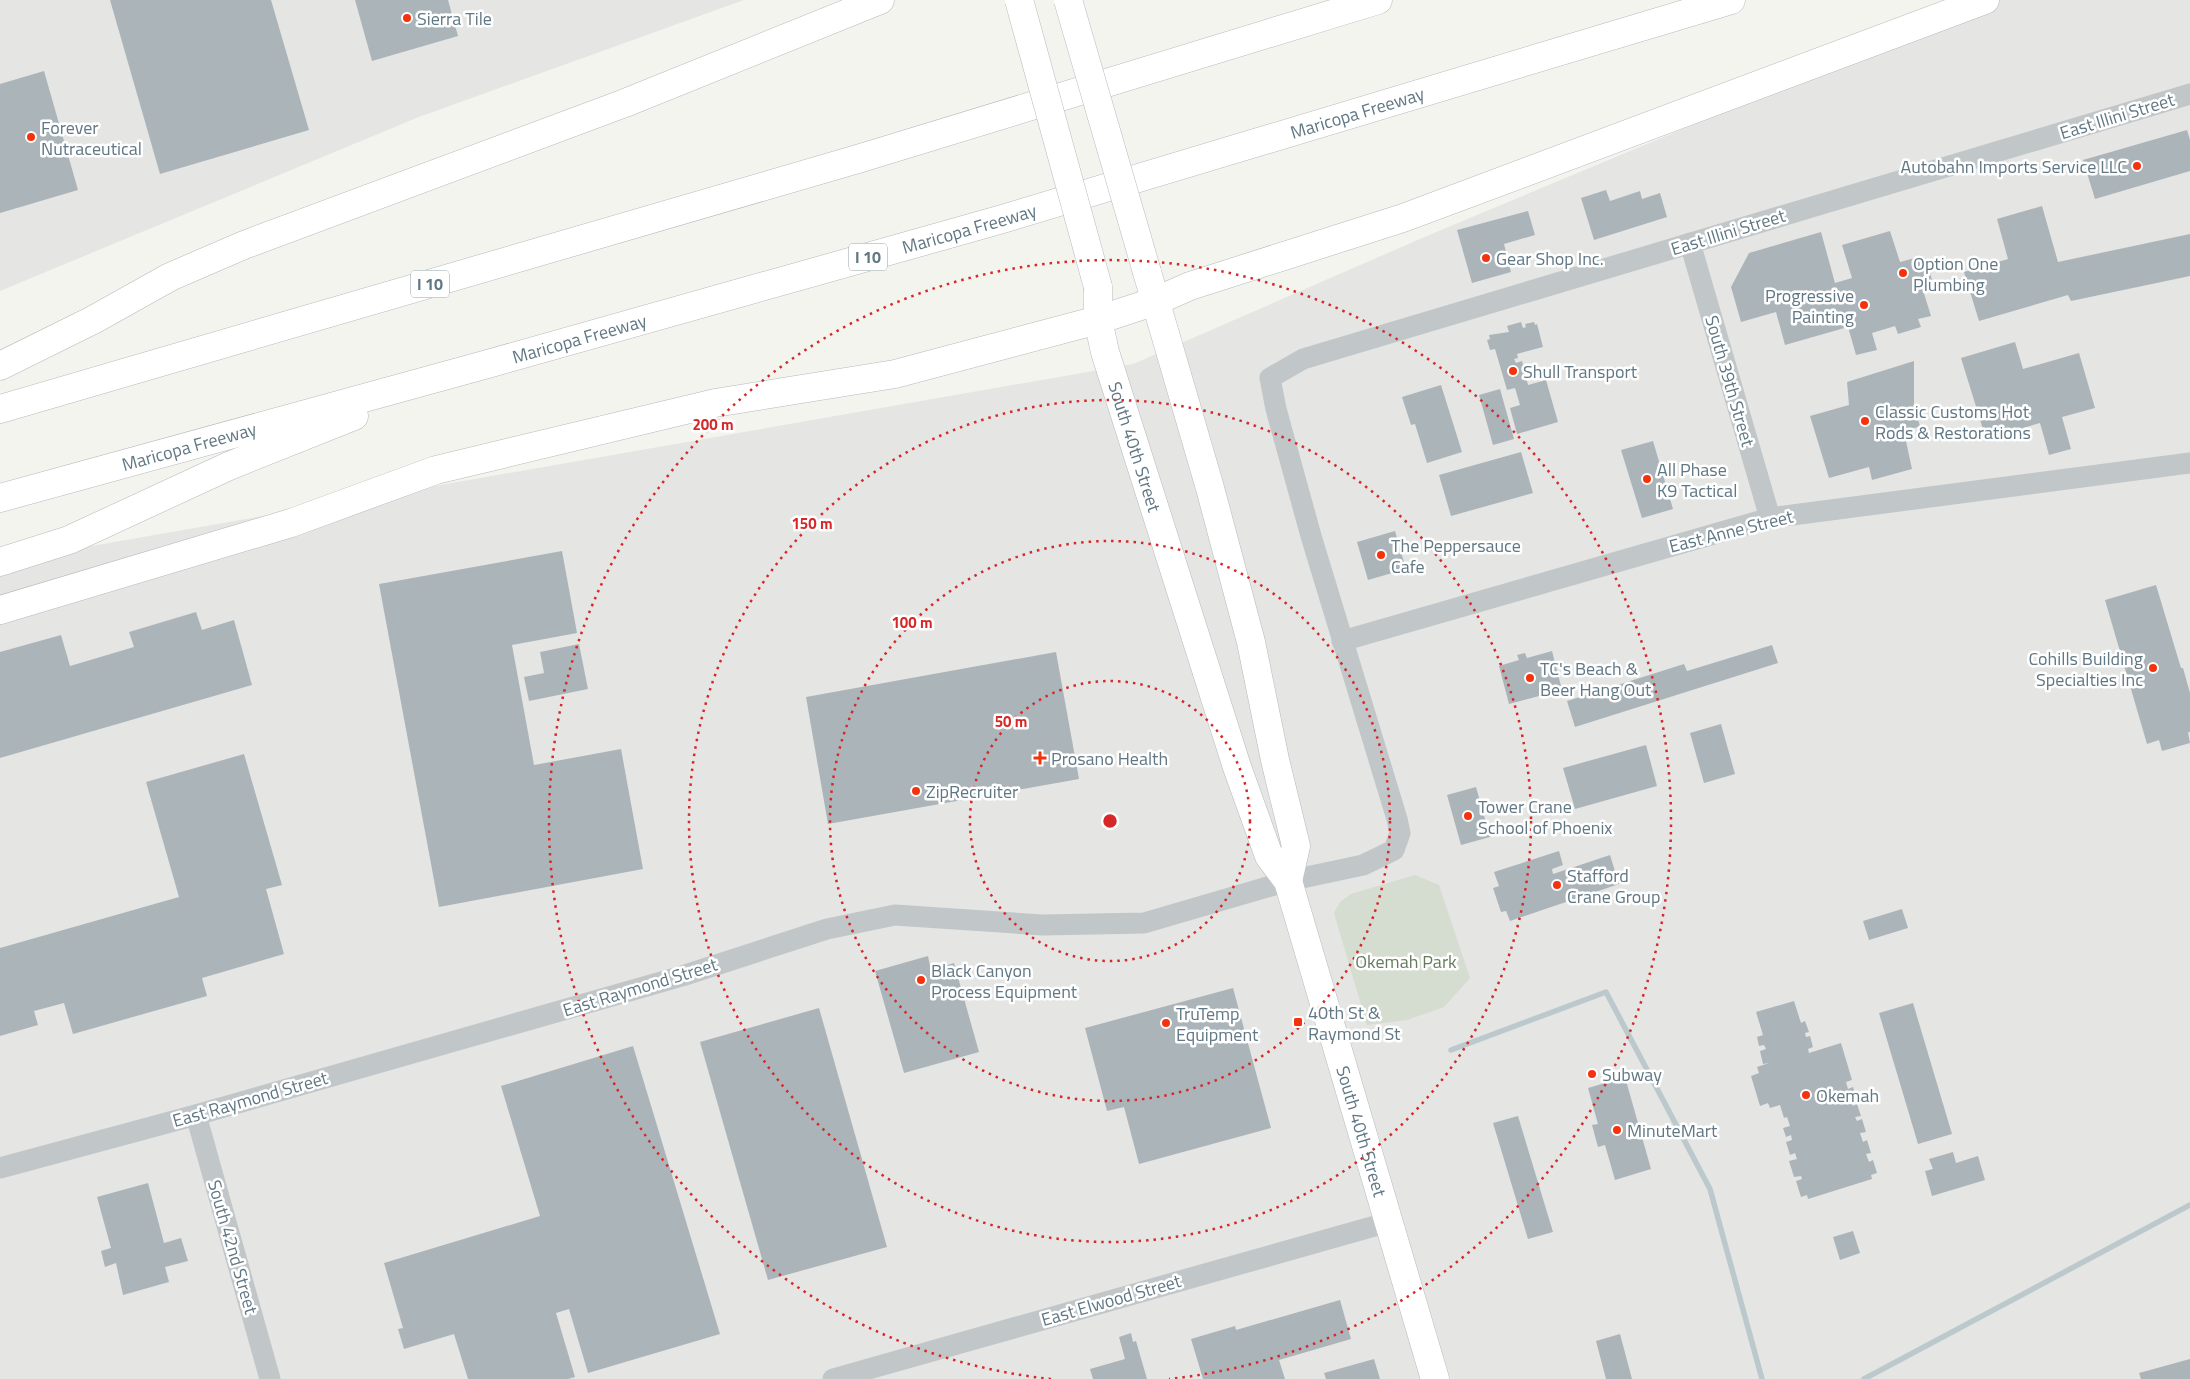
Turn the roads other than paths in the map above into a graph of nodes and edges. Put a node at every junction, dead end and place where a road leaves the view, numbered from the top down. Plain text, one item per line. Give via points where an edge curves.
1 (880, 0) edge
2 (1019, 0) edge
3 (1068, 0) edge
4 (1378, 0) edge
5 (1731, 0) edge
6 (1985, 0) edge
7 (2190, 94) edge
8 (1690, 243) junction
9 (1156, 301) junction
10 (1098, 320) junction
11 (484, 365) junction
12 (0, 366) edge
13 (0, 410) edge
14 (2190, 463) edge
15 (0, 498) edge
16 (1770, 518) junction
17 (0, 562) edge
18 (0, 610) edge
19 (1342, 641) junction
20 (1288, 881) junction
21 (196, 1115) junction
22 (0, 1168) edge
23 (1389, 1222) junction
24 (270, 1379) edge
25 (833, 1379) edge
26 (1435, 1379) edge

1 - 12 main road via 625,104 244,245 170,276 93,320
2 - 10 main road, South 40th Street, bridge via 1098,287
3 - 9 main road, South 40th Street, bridge
4 - 13 main road, I 10 via 861,158
5 - 11 main road, Maricopa Freeway / I 10 via 999,220
6 - 9 main road via 1412,215 1190,286
7 - 8 street, East Illini Street
8 - 16 street, South 39th Street
8 - 19 street, East Illini Street via 1303,359 1270,378
9 - 10 main road
9 - 20 main road, South 40th Street via 1251,642 1296,846
10 - 18 main road via 895,374 715,403 436,470 292,523
10 - 20 main road, South 40th Street via 1155,514 1237,768 1269,856
11 - 15 main road, Maricopa Freeway / I 10
11 - 17 main road via 229,466 69,540
14 - 16 street, East Anne Street
16 - 19 street, East Anne Street
19 - 20 street via 1400,833 1394,850 1382,857 1363,865
20 - 21 street, East Raymond Street via 1144,923 1043,925 895,915 826,929 682,976
20 - 23 main road, South 40th Street
21 - 22 street, East Raymond Street
21 - 24 street, South 42nd Street
23 - 25 street, East Elwood Street
23 - 26 main road, South 40th Street

